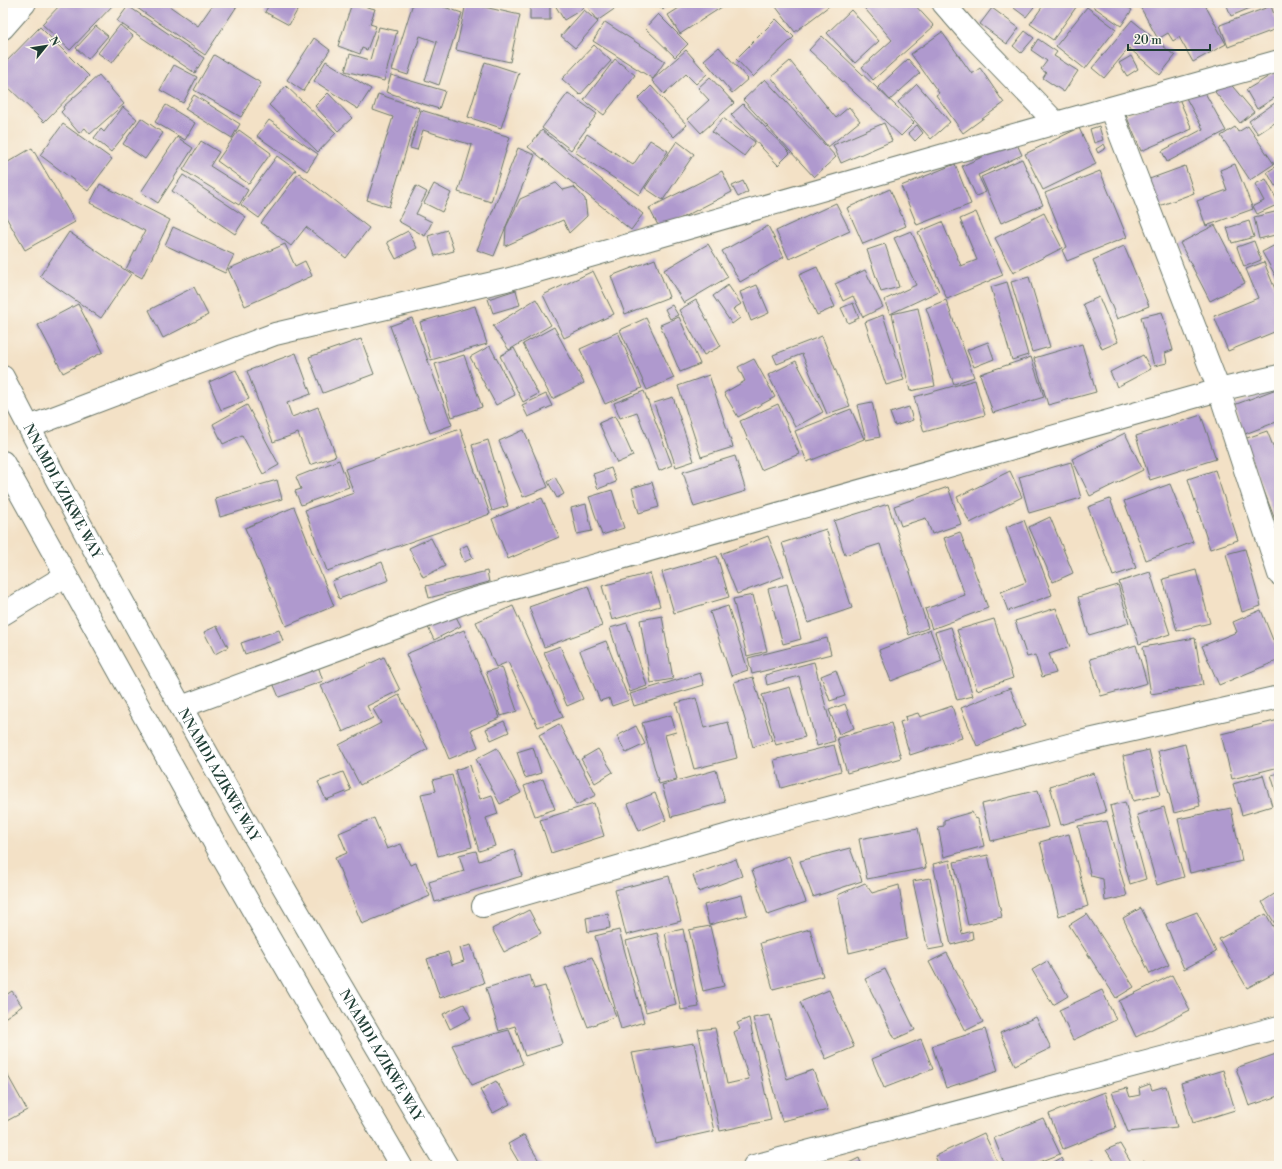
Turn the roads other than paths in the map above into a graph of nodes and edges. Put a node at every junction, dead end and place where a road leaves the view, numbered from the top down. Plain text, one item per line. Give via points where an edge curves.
1 (25, 3) edge
2 (944, 3) edge
3 (3, 28) edge
4 (1279, 61) edge
5 (1110, 108) junction
6 (1056, 123) junction
7 (1279, 376) edge
8 (3, 377) edge
9 (1219, 390) junction
10 (29, 427) junction
11 (3, 462) edge
12 (1279, 574) edge
13 (65, 576) junction
14 (3, 614) edge
15 (1279, 697) edge
16 (181, 707) junction
17 (482, 906) dead end
18 (1279, 1027) edge
19 (401, 1166) edge
20 (447, 1166) edge
21 (754, 1166) edge

1 - 3 main road
2 - 6 main road via 970,34
4 - 5 main road
5 - 6 main road
5 - 9 main road
6 - 10 main road via 506,280 275,334
7 - 9 main road
8 - 10 main road, NNAMDI AZIKWE WAY
9 - 12 main road
9 - 16 main road via 468,601
10 - 16 main road, NNAMDI AZIKWE WAY
11 - 13 main road
13 - 14 main road
13 - 19 main road via 228,867
15 - 17 main road via 1064,746 756,827
16 - 20 main road, NNAMDI AZIKWE WAY
18 - 21 main road

